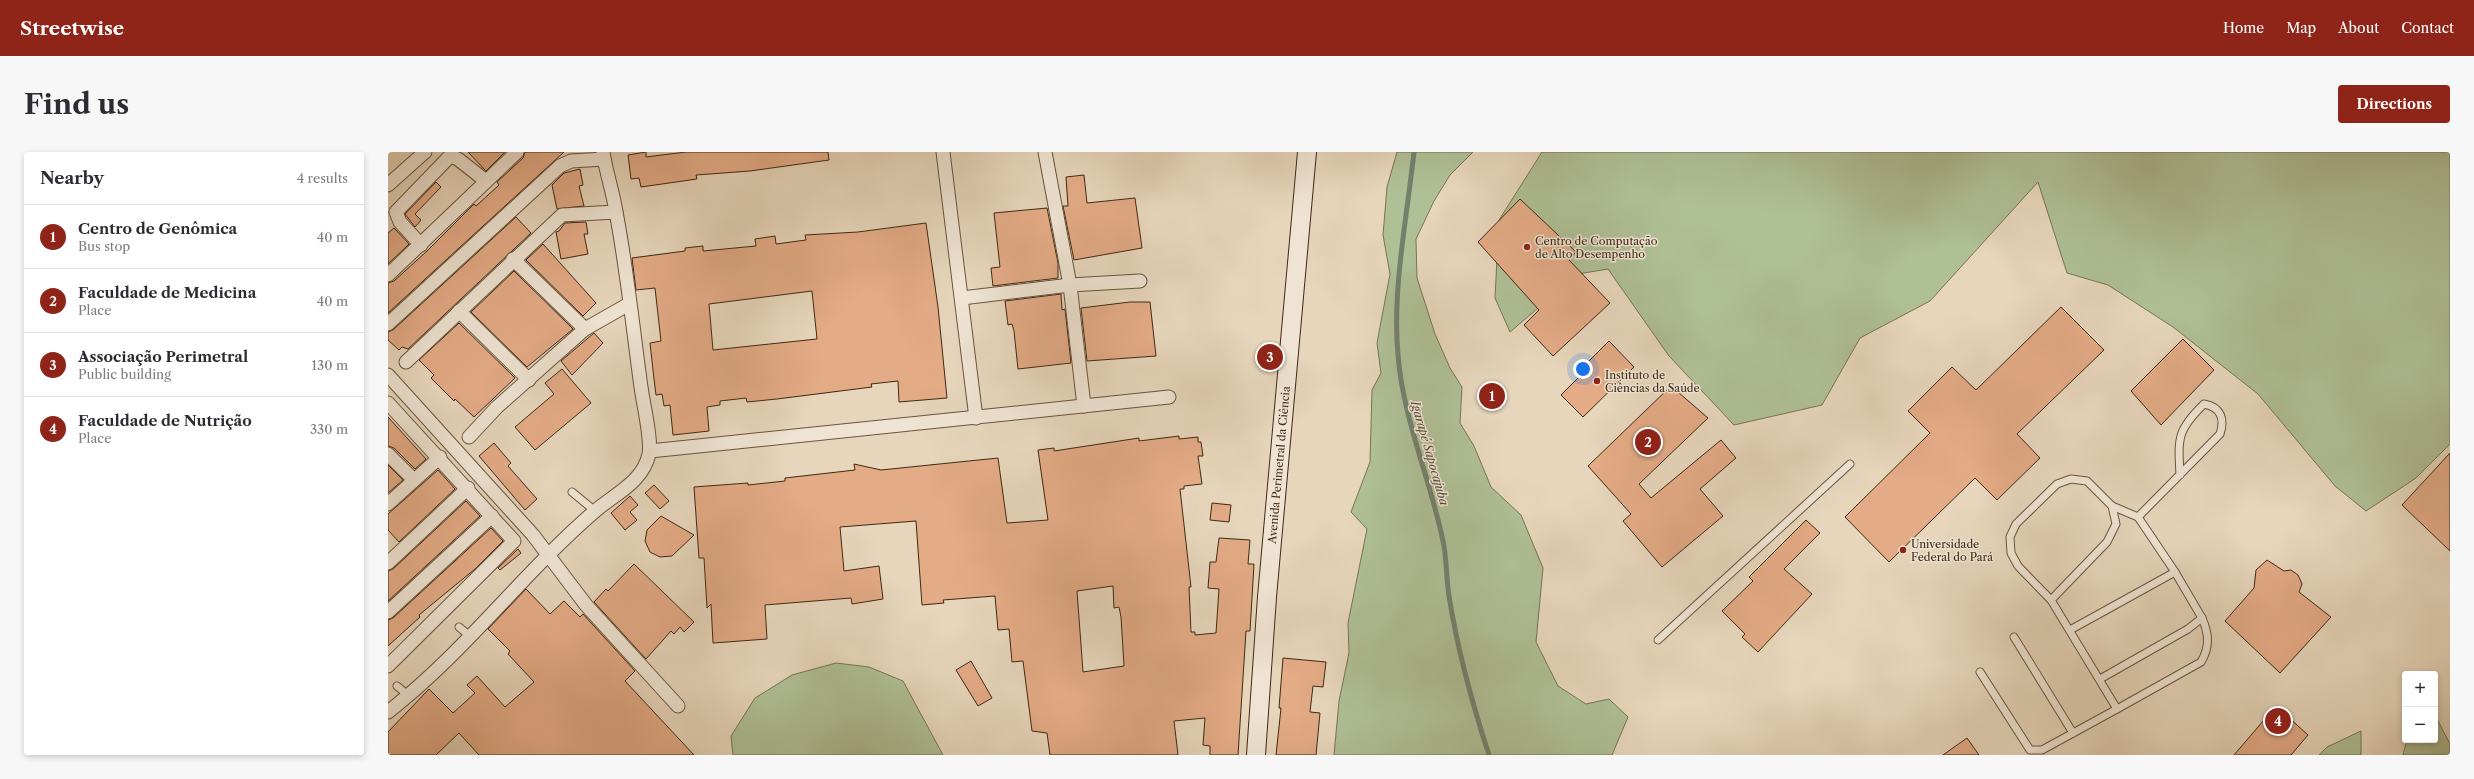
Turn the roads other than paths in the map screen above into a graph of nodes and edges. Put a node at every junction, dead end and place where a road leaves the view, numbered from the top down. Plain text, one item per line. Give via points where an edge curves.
1 (424, 152) edge
2 (517, 152) edge
3 (943, 152) edge
4 (1046, 152) edge
5 (1307, 152) edge
6 (604, 155) edge
7 (486, 181) junction
8 (388, 186) edge
9 (616, 212) junction
10 (421, 245) junction
11 (513, 260) junction
12 (388, 275) edge
13 (1140, 280) dead end
14 (1070, 285) junction
15 (962, 298) junction
16 (629, 304) junction
17 (459, 311) junction
18 (388, 324) edge
19 (585, 329) junction
20 (406, 362) dead end
21 (388, 375) edge
22 (529, 380) junction
23 (1169, 397) dead end
24 (388, 403) edge
25 (1084, 406) junction
26 (976, 418) junction
27 (468, 437) dead end
28 (650, 451) junction
29 (388, 454) edge
30 (440, 457) junction
31 (1850, 464) dead end
32 (2180, 475) junction
33 (414, 480) junction
34 (468, 488) junction
35 (572, 492) dead end
36 (388, 504) edge
37 (2112, 506) junction
38 (595, 511) junction
39 (492, 516) junction
40 (2138, 518) junction
41 (549, 555) junction
42 (388, 563) edge
43 (2175, 572) junction
44 (2051, 600) junction
45 (388, 612) edge
46 (2202, 618) junction
47 (459, 626) dead end
48 (2070, 630) junction
49 (471, 637) junction
50 (2014, 637) dead end
51 (1658, 640) dead end
52 (388, 666) edge
53 (1980, 672) dead end
54 (2100, 679) junction
55 (397, 686) dead end
56 (409, 696) junction
57 (678, 706) dead end
58 (2117, 709) junction
59 (388, 712) edge
60 (2073, 734) junction
61 (1256, 755) edge

1 - 8 street
2 - 7 street
3 - 15 street
4 - 14 street
5 - 61 main road, Avenida Perimetral da Ciência via 1267,597
6 - 9 street
6 - 18 street via 571,161 560,166
7 - 10 street
7 - 10 street via 454,156 450,156 396,212 400,222
9 - 11 street via 562,215
9 - 16 street
10 - 12 street
11 - 17 street
11 - 19 street
13 - 14 street
14 - 15 street
14 - 25 street
15 - 26 street
16 - 19 street
16 - 28 street
17 - 20 street
17 - 22 street
19 - 22 street
21 - 41 street
22 - 27 street via 497,407
23 - 25 street
24 - 30 street
25 - 26 street
26 - 28 street
28 - 38 street via 646,466 632,484
29 - 33 street
30 - 33 street
30 - 34 street
31 - 51 lane
32 - 32 lane via 2178,441 2188,420 2204,404 2214,406 2221,414 2224,424 2220,434
32 - 40 lane
33 - 36 street
34 - 39 street
34 - 42 street
35 - 38 lane
37 - 40 lane
37 - 44 lane via 2116,524 2107,542
37 - 44 lane via 2087,482 2071,479 2057,484 2016,524 2010,538 2011,553 2018,566
38 - 41 street
39 - 45 street
39 - 52 street via 514,540
40 - 43 lane
41 - 49 street
41 - 57 street via 586,605
43 - 46 lane
43 - 48 lane
44 - 48 lane
46 - 54 lane via 2188,629
46 - 58 lane via 2208,631 2208,641 2207,652 2201,662
47 - 49 lane
48 - 54 lane
49 - 56 street
50 - 60 lane
53 - 60 lane via 2030,750 2042,750
54 - 58 lane
55 - 56 lane
56 - 59 street
58 - 60 lane

